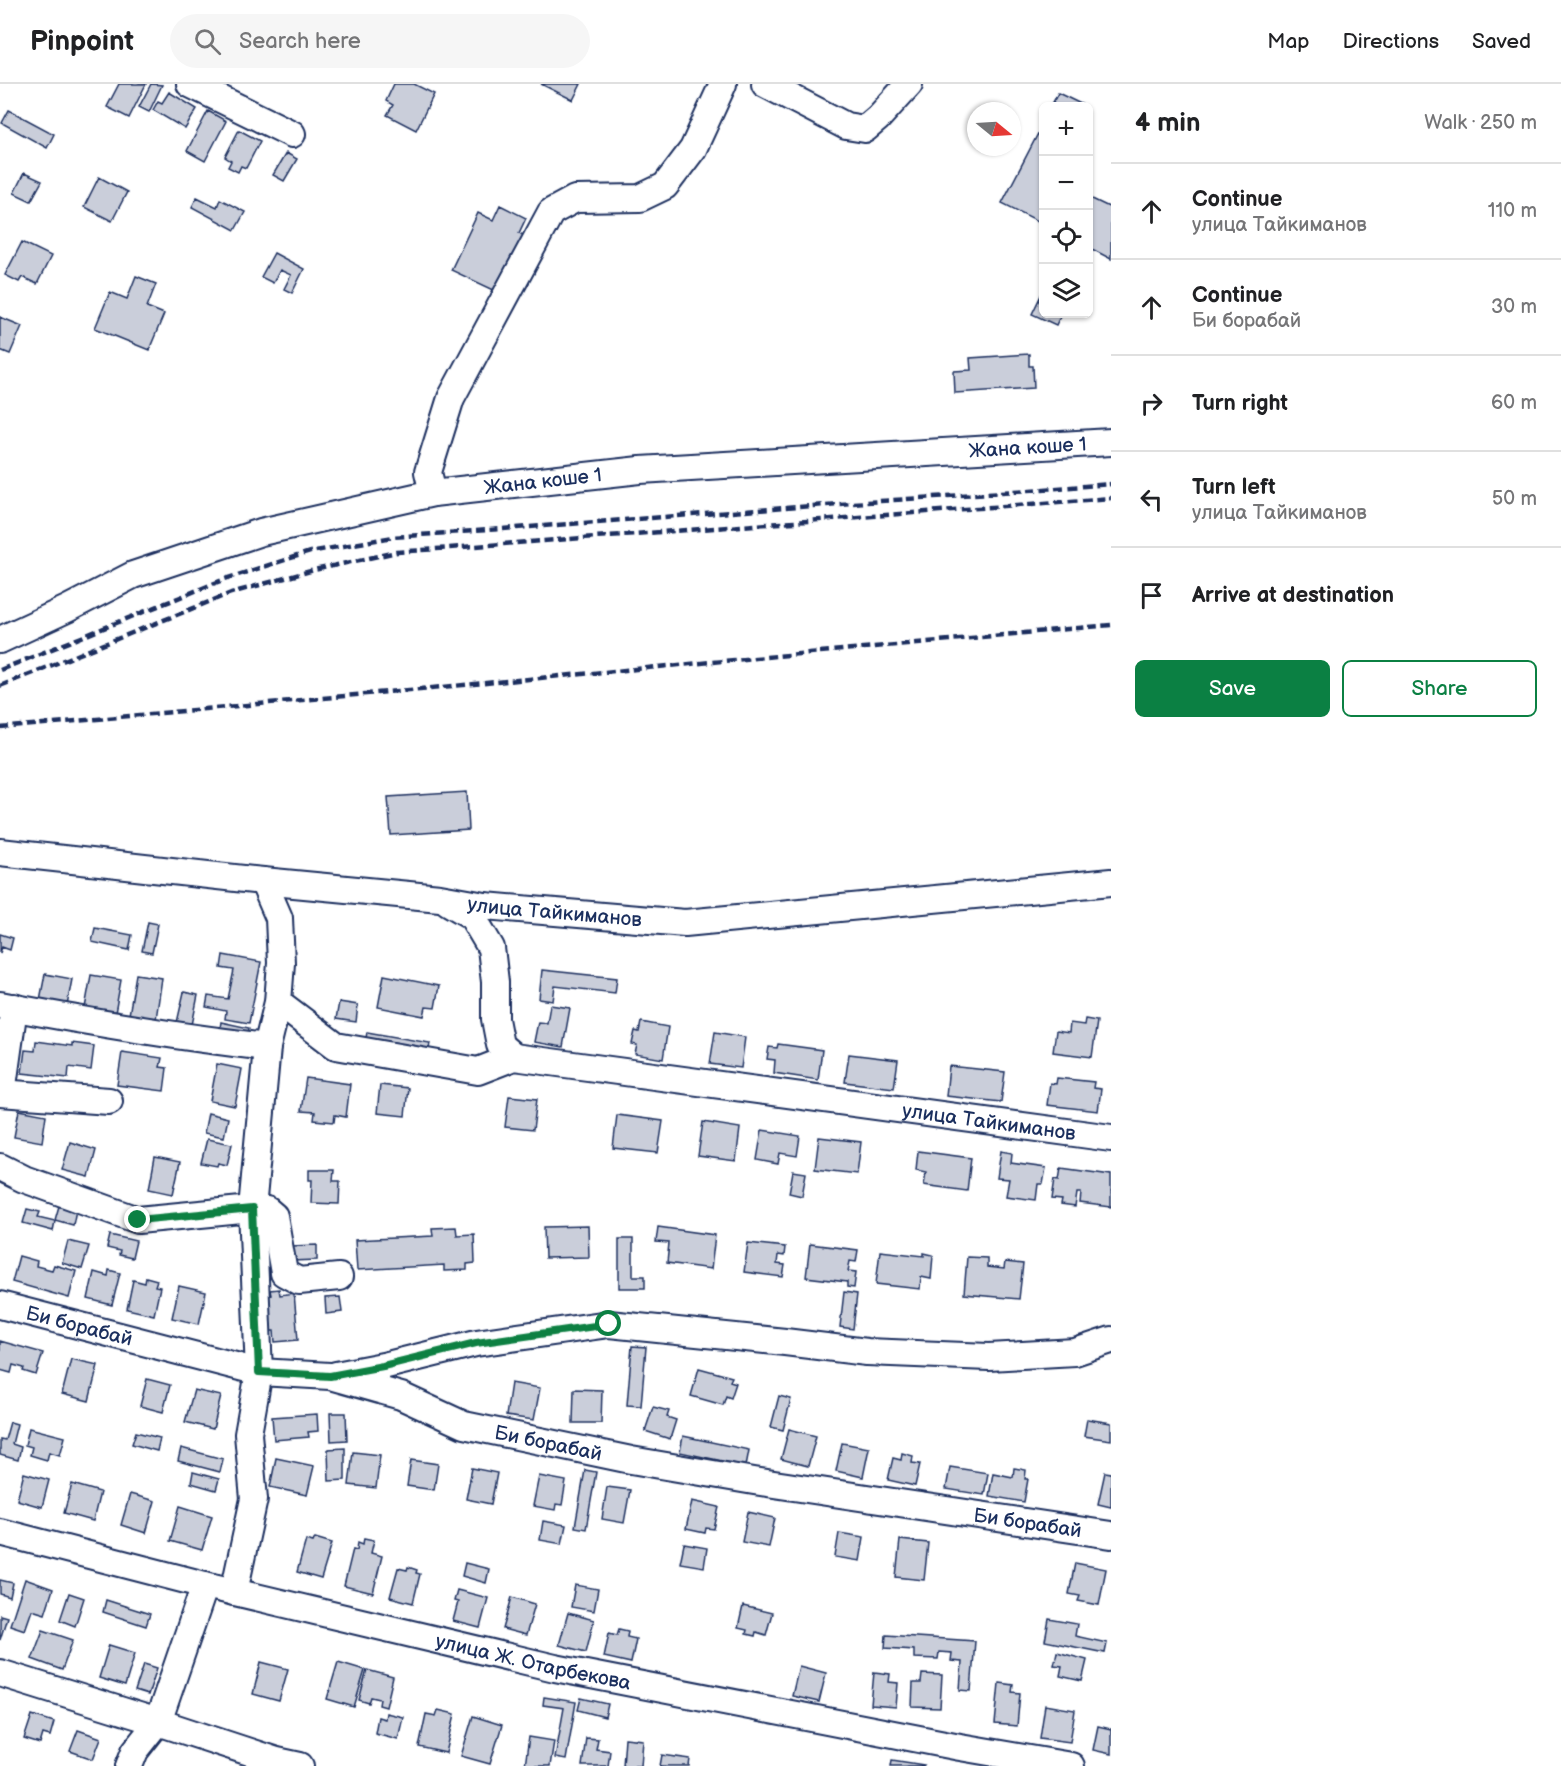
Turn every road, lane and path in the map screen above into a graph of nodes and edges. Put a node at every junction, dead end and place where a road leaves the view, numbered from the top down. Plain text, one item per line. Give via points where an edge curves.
1 (190, 84) edge
2 (723, 84) edge
3 (765, 84) edge
4 (909, 84) edge
5 (292, 134) dead end
6 (1111, 442) edge
7 (433, 493) junction
8 (0, 640) edge
9 (0, 852) edge
10 (262, 881) junction
11 (1111, 882) edge
12 (440, 898) junction
13 (278, 1002) junction
14 (7, 1006) edge
15 (267, 1047) junction
16 (514, 1057) junction
17 (1, 1093) edge
18 (109, 1101) dead end
19 (1111, 1138) edge
20 (0, 1167) edge
21 (252, 1209) junction
22 (339, 1277) dead end
23 (0, 1305) edge
24 (1111, 1340) edge
25 (259, 1372) junction
26 (330, 1376) junction
27 (0, 1532) edge
28 (1111, 1535) edge
29 (206, 1585) junction
30 (234, 1592) junction
31 (0, 1673) edge
32 (158, 1722) junction
33 (129, 1766) edge
34 (300, 1766) edge
35 (1071, 1766) edge

1 - 5 street
2 - 7 street via 693,149 665,186 640,198 575,199 551,212 451,398 428,472
3 - 4 street via 846,126 865,129
6 - 7 street, Жана коше 1 via 640,470
7 - 8 street, Жана коше 1 via 261,532 133,575
9 - 10 street, улица Тайкиманов
10 - 12 street, улица Тайкиманов
10 - 13 street via 279,918
11 - 12 street, улица Тайкиманов via 685,923 485,906
12 - 16 street via 472,916 491,948 500,1045
13 - 15 street
13 - 16 street, улица Тайкиманов via 336,1046 478,1071
14 - 15 street via 189,1038
14 - 17 street
15 - 21 street
16 - 19 street, улица Тайкиманов
17 - 18 street
20 - 21 street via 138,1220
21 - 22 street via 267,1210 274,1216 284,1273 299,1281
21 - 25 street
23 - 25 street, Би борабай
24 - 26 street via 1075,1352 989,1357 867,1352 609,1324 476,1343
25 - 26 street, Би борабай
25 - 30 street via 248,1434 254,1499
26 - 28 street, Би борабай via 401,1396 464,1425 631,1460
27 - 29 street, улица Ж. Отарбекова
29 - 30 street, улица Ж. Отарбекова
29 - 32 street
30 - 35 street, улица Ж. Отарбекова via 555,1668
31 - 32 street
32 - 33 street via 135,1751
32 - 34 street

